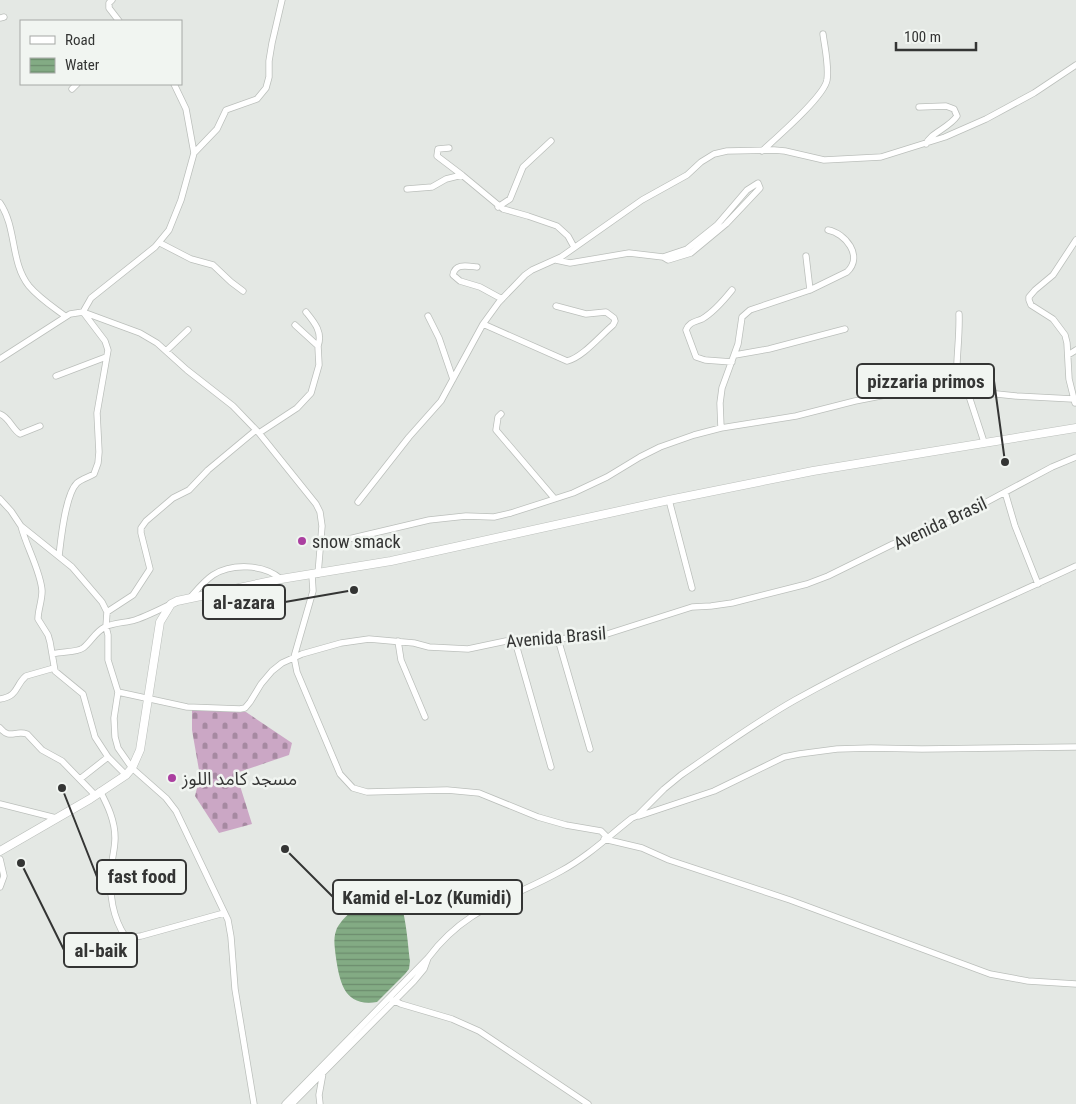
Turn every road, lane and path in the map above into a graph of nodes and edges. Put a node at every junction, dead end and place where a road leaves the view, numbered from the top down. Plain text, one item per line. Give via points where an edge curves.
1 (112, 0) edge
2 (282, 0) edge
3 (117, 20) edge
4 (823, 34) dead end
5 (1076, 65) edge
6 (76, 85) edge
7 (174, 85) edge
8 (72, 89) dead end
9 (919, 108) dead end
10 (551, 141) dead end
11 (926, 144) junction
12 (449, 148) dead end
13 (762, 151) junction
14 (194, 153) junction
15 (462, 175) junction
16 (407, 189) dead end
17 (0, 203) edge
18 (498, 207) junction
19 (828, 230) dead end
20 (1076, 240) edge
21 (160, 243) junction
22 (574, 247) junction
23 (806, 256) dead end
24 (663, 257) junction
25 (556, 260) junction
26 (477, 267) dead end
27 (732, 290) dead end
28 (810, 290) junction
29 (243, 291) dead end
30 (502, 298) junction
31 (556, 306) dead end
32 (83, 312) junction
33 (306, 312) dead end
34 (959, 314) dead end
35 (65, 316) junction
36 (428, 316) dead end
37 (483, 324) junction
38 (295, 325) dead end
39 (845, 329) dead end
40 (188, 330) dead end
41 (318, 346) junction
42 (1076, 350) edge
43 (166, 351) junction
44 (1068, 355) junction
45 (106, 357) junction
46 (733, 358) junction
47 (0, 359) edge
48 (56, 376) dead end
49 (453, 379) junction
50 (957, 390) junction
51 (967, 390) junction
52 (1075, 403) edge
53 (0, 414) edge
54 (502, 414) dead end
55 (40, 426) dead end
56 (721, 428) junction
57 (1076, 428) edge
58 (258, 432) junction
59 (984, 442) junction
60 (1076, 457) edge
61 (1005, 492) junction
62 (554, 498) junction
63 (0, 499) edge
64 (669, 500) junction
65 (358, 502) dead end
66 (21, 526) junction
67 (319, 546) junction
68 (59, 556) junction
69 (1076, 566) edge
70 (315, 575) junction
71 (281, 580) junction
72 (1038, 584) junction
73 (692, 588) dead end
74 (190, 598) junction
75 (171, 604) junction
76 (107, 612) junction
77 (106, 627) junction
78 (558, 640) junction
79 (398, 641) junction
80 (515, 641) junction
81 (53, 654) junction
82 (294, 657) junction
83 (54, 668) junction
84 (118, 692) junction
85 (0, 699) edge
86 (148, 699) junction
87 (425, 717) dead end
88 (0, 728) edge
89 (1076, 747) edge
90 (590, 749) dead end
91 (108, 756) junction
92 (551, 767) dead end
93 (132, 768) junction
94 (126, 775) junction
95 (80, 779) junction
96 (98, 793) junction
97 (0, 804) edge
98 (636, 816) junction
99 (56, 818) junction
100 (606, 838) junction
101 (0, 851) edge
102 (0, 859) edge
103 (0, 887) edge
104 (224, 913) junction
105 (1076, 984) edge
106 (392, 1000) junction
107 (355, 1035) junction
108 (323, 1073) junction
109 (254, 1104) edge
110 (285, 1104) edge
111 (292, 1104) edge
112 (320, 1104) edge
113 (588, 1104) edge

1 - 3 street via 109,8
2 - 14 street via 272,43 269,77 262,95 226,110 217,129
4 - 13 street via 827,82 807,109
5 - 11 street via 994,115
6 - 8 street
7 - 14 street via 186,109
9 - 11 street via 946,106 954,109 957,116 952,123 928,138
10 - 18 street via 524,167 510,199
11 - 13 street via 869,159 824,160 785,151
12 - 15 street via 438,149 437,156
13 - 22 street via 727,151 706,158 687,175 642,200
14 - 21 street via 181,200
15 - 16 street via 432,187
15 - 18 street
17 - 35 street via 10,222 26,281 37,295
18 - 22 street via 557,226
19 - 28 street via 842,235 848,242 854,262 848,272
20 - 44 street via 1052,275 1029,297 1031,304 1060,327
21 - 29 street via 191,259 213,265
21 - 32 street via 91,298
22 - 25 street
23 - 28 street
24 - 24 street via 668,260 691,254 726,224 760,188 758,183 747,190 717,225 687,249
24 - 25 street via 629,253 570,263
25 - 30 street via 532,270
26 - 30 street via 459,266 453,275
27 - 46 street via 703,318 690,323 686,330 696,357 705,360
28 - 46 street via 745,314
30 - 37 street
31 - 37 street via 586,314 606,312 615,321 582,353 567,361
32 - 35 street
32 - 43 street via 140,334
32 - 45 street via 105,341
33 - 41 street via 318,330
34 - 50 street
35 - 47 street
36 - 49 street
37 - 49 street
38 - 41 street
39 - 46 street
40 - 43 street
41 - 58 street via 319,365 311,393 297,408
42 - 44 street
43 - 58 street via 215,390
44 - 52 street
45 - 48 street
45 - 68 street via 98,413 98,463 94,474 78,482 74,488
46 - 56 street via 721,396
49 - 65 street via 432,413
50 - 51 street
50 - 56 street via 901,392
51 - 52 street
51 - 59 street
53 - 55 street via 20,434
54 - 62 street via 498,417 496,430
56 - 62 street via 660,447 607,477
57 - 59 main road
58 - 67 street via 316,504 322,526
58 - 76 street via 146,521 142,533 150,569 133,595
59 - 64 main road
60 - 61 street, Avenida Brasil
61 - 72 street
61 - 78 street, Avenida Brasil via 951,521 807,584 732,603 692,607 604,635
62 - 67 street via 494,517 429,520
63 - 66 street
64 - 70 main road
64 - 73 street
66 - 68 street
66 - 81 street via 42,592 38,619 48,635
67 - 70 street
68 - 76 street via 72,567
69 - 72 street
70 - 71 main road
70 - 82 street
71 - 74 main road
71 - 74 street via 274,573 258,568 226,569 213,575
72 - 98 street via 932,630 794,700 681,775
74 - 75 main road
75 - 77 street via 134,620
75 - 86 main road via 160,622
76 - 77 street
77 - 81 street via 77,651
77 - 84 street via 108,660
78 - 80 street, Avenida Brasil
78 - 90 street
79 - 80 street, Avenida Brasil via 428,647 468,649
79 - 82 street, Avenida Brasil via 341,643
79 - 87 street via 401,660
80 - 92 street
81 - 83 street
82 - 86 street, Avenida Brasil via 272,671 244,708 187,707
82 - 100 street via 297,672 340,774 354,788 367,792 440,790 479,793 538,817 601,831
83 - 85 street via 26,676 12,695
83 - 91 street via 83,694 93,733
84 - 86 street, Avenida Brasil
84 - 93 street via 115,737 118,748
86 - 93 main road via 140,750
88 - 95 street via 11,735 24,732
89 - 98 street via 871,748 799,754 784,757 714,790
91 - 94 street
91 - 95 street
93 - 94 main road
93 - 104 street via 176,811
94 - 96 main road
95 - 96 street
96 - 99 main road
96 - 104 street via 110,810 114,829 111,896 126,936 141,936
97 - 99 street
98 - 100 street
99 - 101 main road
100 - 105 street via 798,903 990,974 1028,981
100 - 106 street via 562,871 466,919 448,934
102 - 103 street via 4,876
104 - 109 street via 231,937 235,989
106 - 107 street
106 - 113 street via 479,1031
107 - 108 street
107 - 110 street
108 - 111 street
108 - 112 street

